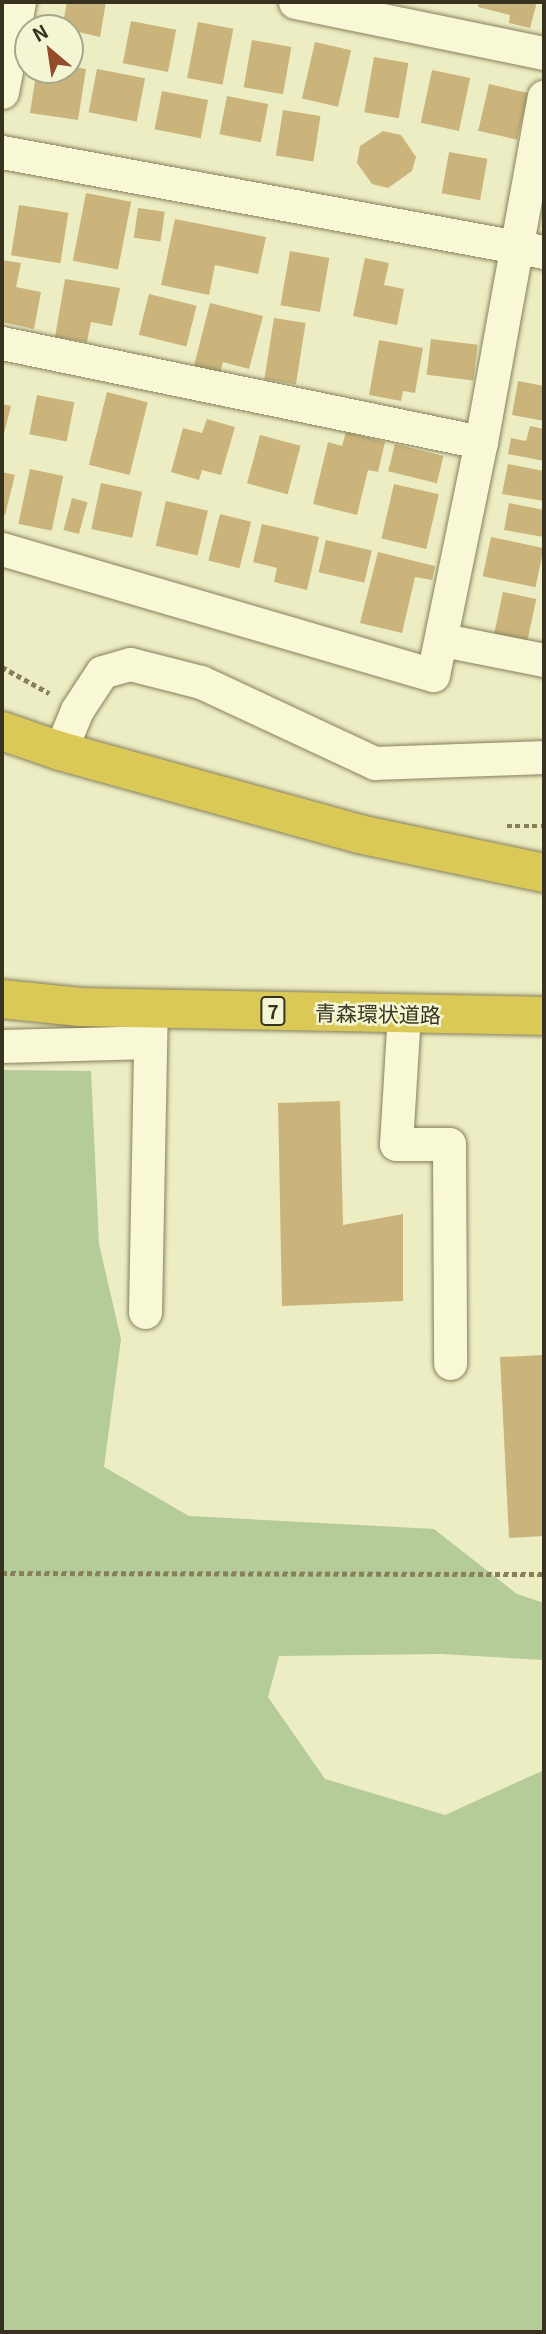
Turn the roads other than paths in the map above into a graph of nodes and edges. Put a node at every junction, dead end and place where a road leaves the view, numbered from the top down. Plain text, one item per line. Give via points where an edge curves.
1 (19, 2) edge
2 (295, 2) edge
3 (377, 9) edge
4 (544, 53) edge
5 (2, 92) edge
6 (544, 97) edge
7 (2, 152) edge
8 (531, 250) edge
9 (2, 343) edge
10 (481, 442) junction
11 (2, 549) edge
12 (443, 640) junction
13 (544, 660) edge
14 (2, 731) edge
15 (60, 751) junction
16 (544, 757) edge
17 (544, 873) edge
18 (2, 999) edge
19 (80, 1007) junction
20 (404, 1013) junction
21 (544, 1016) edge
22 (2, 1018) edge
23 (151, 1025) junction
24 (2, 1046) edge
25 (145, 1312) dead end
26 (450, 1363) dead end

1 - 5 street
2 - 3 street
3 - 4 street
6 - 8 street
7 - 8 street
8 - 10 street
9 - 10 street
10 - 12 street
11 - 12 street via 433,675
12 - 13 street
14 - 15 highway
15 - 16 street via 77,710 102,672 130,664 201,682 375,763
15 - 17 highway via 359,834
18 - 19 highway, 青森環状道路 / 7
19 - 22 highway
19 - 23 highway, 青森環状道路 / 7
20 - 21 highway, 青森環状道路 / 7
20 - 23 highway, 青森環状道路 / 7
20 - 26 street via 396,1144 449,1144
23 - 24 street
23 - 25 street

